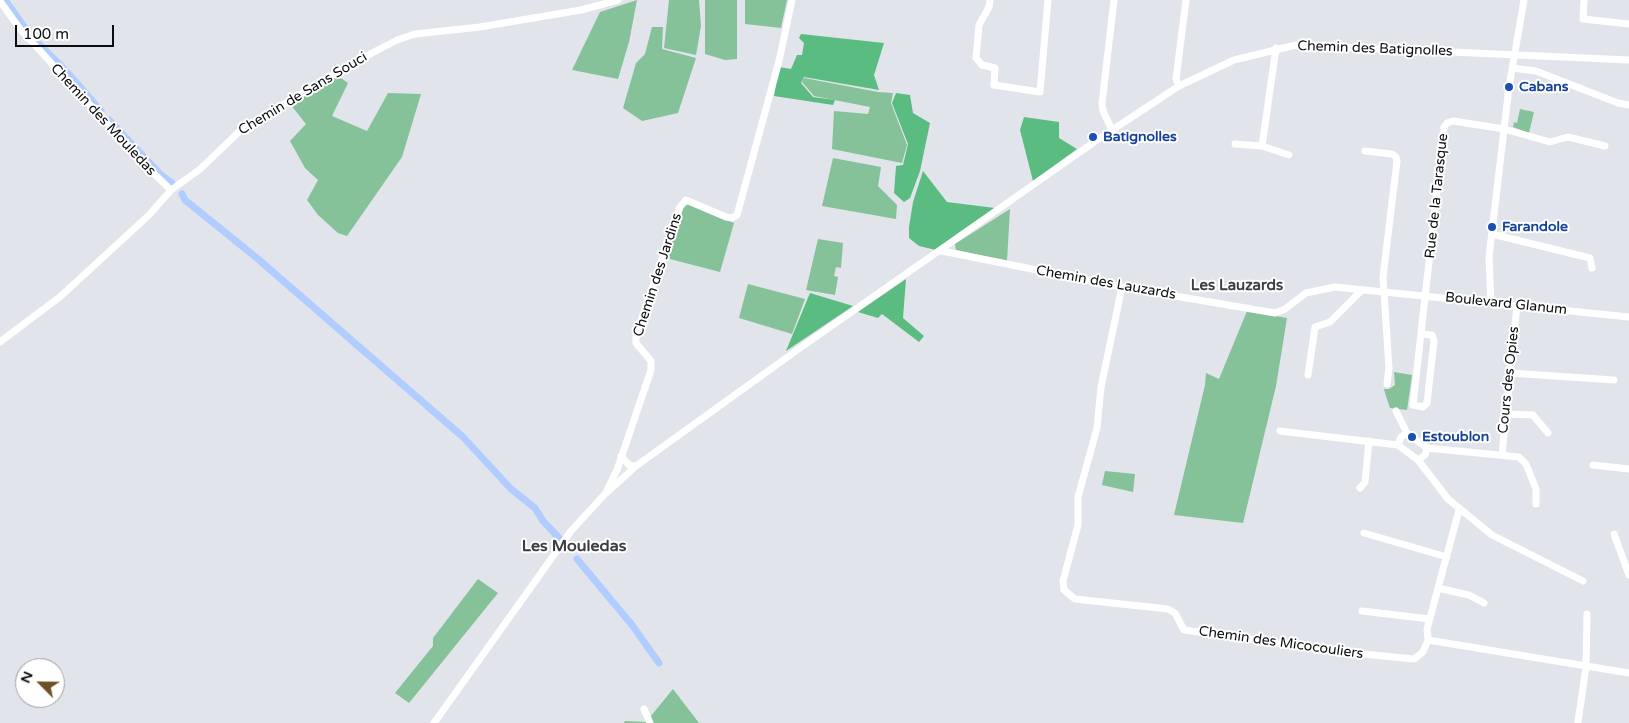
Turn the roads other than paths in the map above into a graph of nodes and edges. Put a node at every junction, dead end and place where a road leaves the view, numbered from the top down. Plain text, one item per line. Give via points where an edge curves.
1 (618, 0) edge
2 (792, 0) edge
3 (990, 0) edge
4 (1048, 0) edge
5 (1114, 0) edge
6 (1186, 0) edge
7 (1524, 0) edge
8 (1584, 0) edge
9 (0, 1) edge
10 (1629, 24) edge
11 (1276, 48) junction
12 (1514, 55) junction
13 (1629, 60) edge
14 (1512, 68) junction
15 (1179, 86) junction
16 (1629, 105) edge
17 (1504, 129) junction
18 (1112, 130) junction
19 (1235, 144) dead end
20 (1262, 146) junction
21 (1605, 146) dead end
22 (1365, 150) dead end
23 (1289, 155) dead end
24 (171, 190) junction
25 (1492, 234) junction
26 (942, 250) junction
27 (1592, 268) dead end
28 (1122, 287) junction
29 (1362, 290) junction
30 (1384, 292) junction
31 (1426, 296) junction
32 (1491, 303) junction
33 (1517, 306) junction
34 (1629, 317) edge
35 (1422, 334) junction
36 (0, 342) edge
37 (1510, 373) junction
38 (1308, 376) dead end
39 (1614, 380) dead end
40 (1387, 384) dead end
41 (1396, 411) dead end
42 (1505, 414) junction
43 (1280, 431) dead end
44 (1548, 433) dead end
45 (1407, 434) junction
46 (1369, 441) junction
47 (1398, 445) junction
48 (1427, 448) junction
49 (1502, 455) junction
50 (621, 456) junction
51 (1418, 460) junction
52 (1593, 465) dead end
53 (636, 466) junction
54 (1629, 469) edge
55 (1360, 488) dead end
56 (604, 495) junction
57 (1536, 504) dead end
58 (1459, 510) junction
59 (1364, 533) dead end
60 (1614, 534) dead end
61 (1447, 558) junction
62 (1629, 575) edge
63 (1583, 581) dead end
64 (1438, 588) junction
65 (1484, 603) dead end
66 (1362, 611) dead end
67 (1586, 614) dead end
68 (1430, 619) junction
69 (1428, 640) junction
70 (1586, 667) junction
71 (1629, 674) edge
72 (644, 709) dead end
73 (436, 722) edge
74 (1578, 722) edge
75 (650, 723) edge

1 - 24 street, Chemin de Sans Souci via 581,10 480,27 433,31 397,40 322,80 249,125 199,170
2 - 50 street, Chemin des Jardins via 737,215 726,217 686,200 680,207 636,335 636,343 652,364
3 - 4 street via 979,24 976,58 982,65 995,68 994,86 1040,92
5 - 18 street via 1102,103
6 - 15 street via 1176,79
7 - 12 street
8 - 10 street via 1583,19
9 - 24 street, Chemin des Mouledas via 20,29
11 - 12 street, Chemin des Batignolles via 1296,45
11 - 15 street, Chemin des Batignolles via 1234,60
11 - 20 street
12 - 13 street, Chemin des Batignolles
12 - 14 street
14 - 16 street via 1536,72
14 - 17 street
15 - 18 street, Chemin des Batignolles
17 - 21 street via 1550,142 1568,137
17 - 25 street
17 - 31 street, Rue de la Tarasque via 1454,121 1444,127
18 - 26 street, Chemin des Batignolles
19 - 20 street
20 - 23 street
22 - 30 street via 1396,156
24 - 36 street, Chemin de Sans Souci via 149,215 61,296
25 - 27 street via 1590,258
25 - 32 street via 1489,256
26 - 28 street, Chemin des Lauzards
26 - 53 street, Chemin des Batignolles
28 - 29 street, Chemin des Lauzards via 1275,313 1306,293 1335,288
28 - 69 street, Chemin des Micocouliers via 1101,387 1097,428 1078,497 1078,524 1065,570 1064,590 1075,599 1168,609 1175,613 1184,630 1408,660 1420,656
29 - 30 street, Chemin des Lauzards
29 - 38 street via 1330,322 1315,327
30 - 31 street, Boulevard Glanum
30 - 40 street via 1389,368
31 - 32 street, Boulevard Glanum
31 - 35 street
32 - 33 street, Boulevard Glanum
33 - 34 street, Boulevard Glanum
33 - 37 street, Cours des Opies
35 - 35 street via 1413,405 1423,407 1427,402 1434,340 1432,335
37 - 39 street
37 - 42 street, Cours des Opies
41 - 45 street
42 - 44 street via 1532,415
42 - 49 street, Cours des Opies
43 - 46 street
45 - 47 street via 1400,437
45 - 48 street
46 - 47 street
46 - 55 street via 1365,482
47 - 51 street
48 - 49 street
48 - 51 street via 1425,455
49 - 57 street via 1519,458 1526,464 1536,489
50 - 53 street via 629,465
50 - 56 street, Chemin des Jardins
51 - 58 street
52 - 54 street
53 - 56 street, Chemin des Batignolles
56 - 73 street via 571,532
58 - 61 street
58 - 63 street via 1492,535
59 - 61 street
60 - 62 street
61 - 64 street
64 - 65 street via 1469,595
64 - 68 street
66 - 68 street
67 - 70 street
68 - 69 street
69 - 70 street
70 - 71 street
70 - 74 street
72 - 75 street

